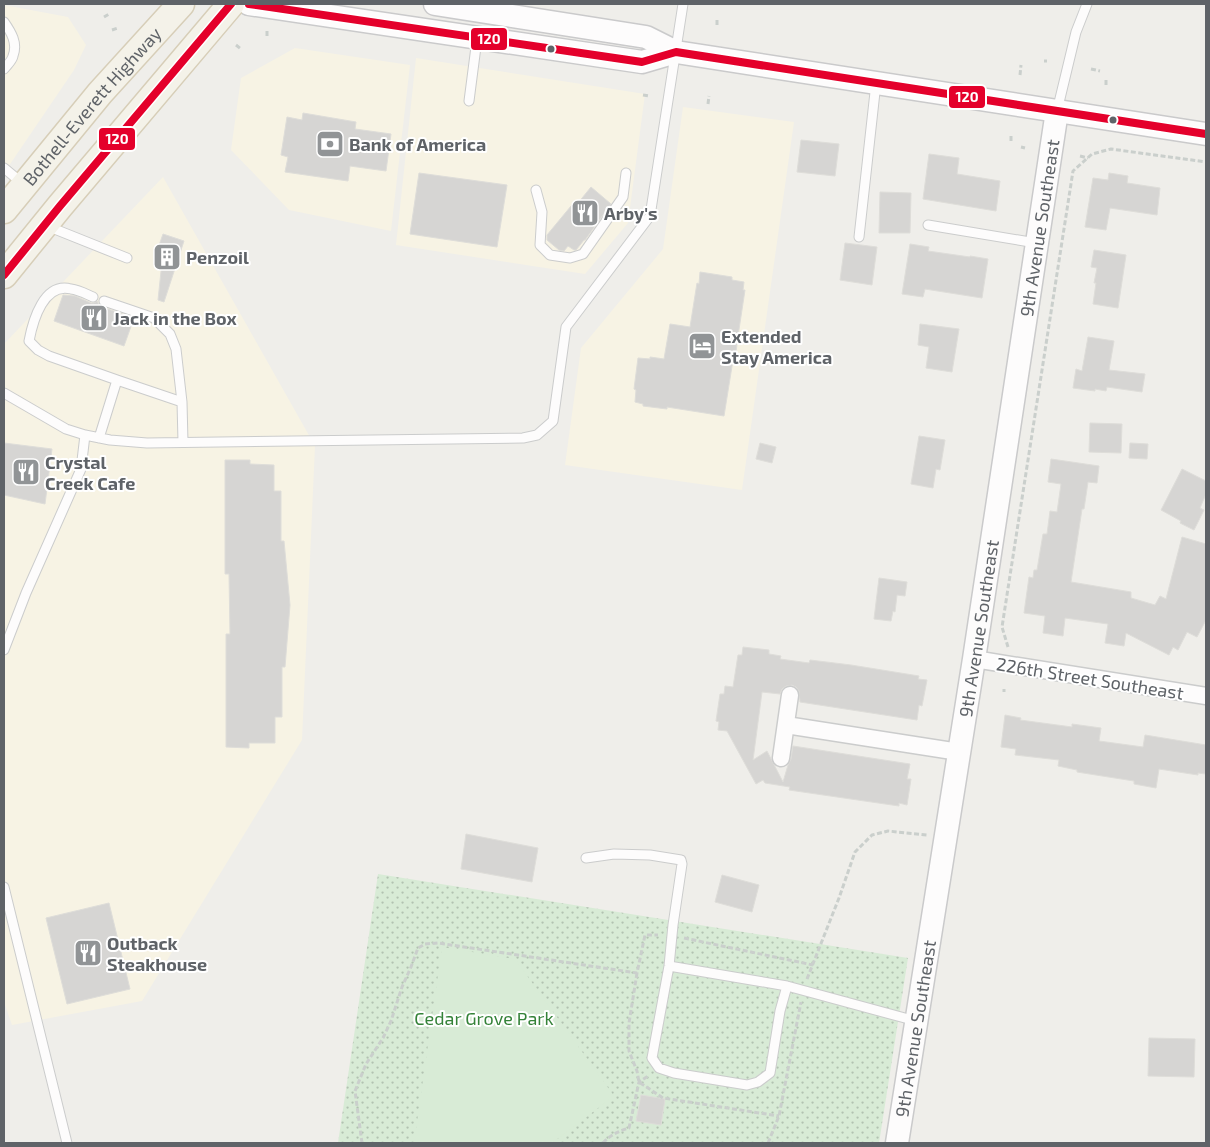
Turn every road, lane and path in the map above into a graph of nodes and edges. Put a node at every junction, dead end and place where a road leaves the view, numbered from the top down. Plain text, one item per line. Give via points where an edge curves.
1 (181, 4) edge
2 (231, 4) edge
3 (249, 4) edge
4 (435, 4) edge
5 (683, 4) edge
6 (1087, 4) edge
7 (109, 14) dead end
8 (104, 17) dead end
9 (4, 22) edge
10 (118, 28) dead end
11 (112, 30) dead end
12 (267, 31) dead end
13 (267, 38) dead end
14 (477, 38) junction
15 (236, 45) dead end
16 (241, 49) dead end
17 (676, 52) junction
18 (1021, 65) dead end
19 (4, 69) edge
20 (1091, 69) dead end
21 (1100, 71) dead end
22 (1020, 75) dead end
23 (1106, 78) dead end
24 (876, 83) junction
25 (1106, 85) dead end
26 (643, 95) dead end
27 (650, 96) dead end
28 (709, 96) dead end
29 (469, 101) dead end
30 (708, 104) dead end
31 (1057, 111) junction
32 (1011, 134) dead end
33 (1206, 134) edge
34 (1011, 140) dead end
35 (1095, 148) dead end
36 (1094, 153) junction
37 (1080, 156) dead end
38 (1088, 158) junction
39 (1206, 162) edge
40 (4, 168) edge
41 (626, 174) dead end
42 (536, 190) dead end
43 (11, 198) edge
44 (44, 225) junction
45 (928, 225) dead end
46 (859, 237) dead end
47 (1037, 243) junction
48 (127, 258) dead end
49 (4, 275) edge
50 (94, 297) dead end
51 (104, 301) dead end
52 (117, 380) junction
53 (4, 393) edge
54 (182, 402) junction
55 (85, 435) junction
56 (99, 438) junction
57 (183, 442) junction
58 (4, 650) edge
59 (1011, 652) dead end
60 (974, 659) junction
61 (790, 695) dead end
62 (1206, 696) edge
63 (786, 725) junction
64 (959, 752) junction
65 (781, 758) dead end
66 (945, 838) junction
67 (586, 858) dead end
68 (4, 887) edge
69 (672, 935) junction
70 (813, 965) junction
71 (669, 966) junction
72 (637, 974) junction
73 (787, 986) junction
74 (803, 990) junction
75 (916, 1022) junction
76 (660, 1068) junction
77 (639, 1082) junction
78 (780, 1116) junction
79 (67, 1143) edge
80 (362, 1143) edge
81 (603, 1143) edge
82 (768, 1143) edge
83 (897, 1143) edge

1 - 43 main road, Bothell-Everett Highway
2 - 44 main road
3 - 14 main road
4 - 17 main road via 514,13 646,37
5 - 17 lane
6 - 31 lane via 1076,32
7 - 8 path
9 - 19 lane via 15,47 13,57
10 - 11 path
12 - 13 path
14 - 17 main road via 642,62
14 - 29 lane
15 - 16 path
17 - 24 main road
17 - 57 lane via 650,216 566,327 553,421 537,435 523,438
18 - 22 path
20 - 21 path
23 - 25 path
24 - 31 main road
24 - 46 lane
26 - 27 path
28 - 30 path
31 - 33 main road
31 - 47 main road, 9th Avenue Southeast
32 - 34 path
35 - 36 path
36 - 38 path
36 - 39 path via 1111,149
37 - 38 path
38 - 59 path via 1073,171 1002,628 1003,638
40 - 43 lane
41 - 42 lane via 623,198 583,254 570,258 550,255 540,245 542,212
44 - 48 lane
44 - 49 main road
45 - 47 lane
47 - 60 main road, 9th Avenue Southeast
50 - 52 lane via 70,288 56,289 43,301 28,340 49,356
51 - 54 lane via 154,318 170,334 176,349
52 - 54 lane
52 - 56 lane
53 - 55 lane via 66,429
54 - 57 lane
55 - 56 lane
55 - 58 lane via 81,469
56 - 57 lane via 147,443
60 - 62 street, 226th Street Southeast
60 - 64 main road, 9th Avenue Southeast
61 - 63 street
63 - 64 street
63 - 65 street
64 - 66 main road, 9th Avenue Southeast
66 - 70 path via 888,831 872,835 855,852
66 - 75 main road, 9th Avenue Southeast
67 - 69 lane via 614,854 682,860
68 - 79 lane
69 - 70 path
69 - 71 lane
69 - 72 path via 645,935
70 - 74 path
71 - 73 lane
71 - 76 lane via 652,1058
72 - 77 path via 629,1023 629,1051
72 - 80 path via 438,943 418,948 391,1021 366,1064 355,1091
73 - 74 lane
73 - 76 lane via 770,1073 758,1082 747,1085
74 - 75 lane
74 - 78 path
75 - 83 main road, 9th Avenue Southeast
76 - 77 path
77 - 78 path via 662,1098
77 - 81 path via 629,1128 608,1137
78 - 82 path

